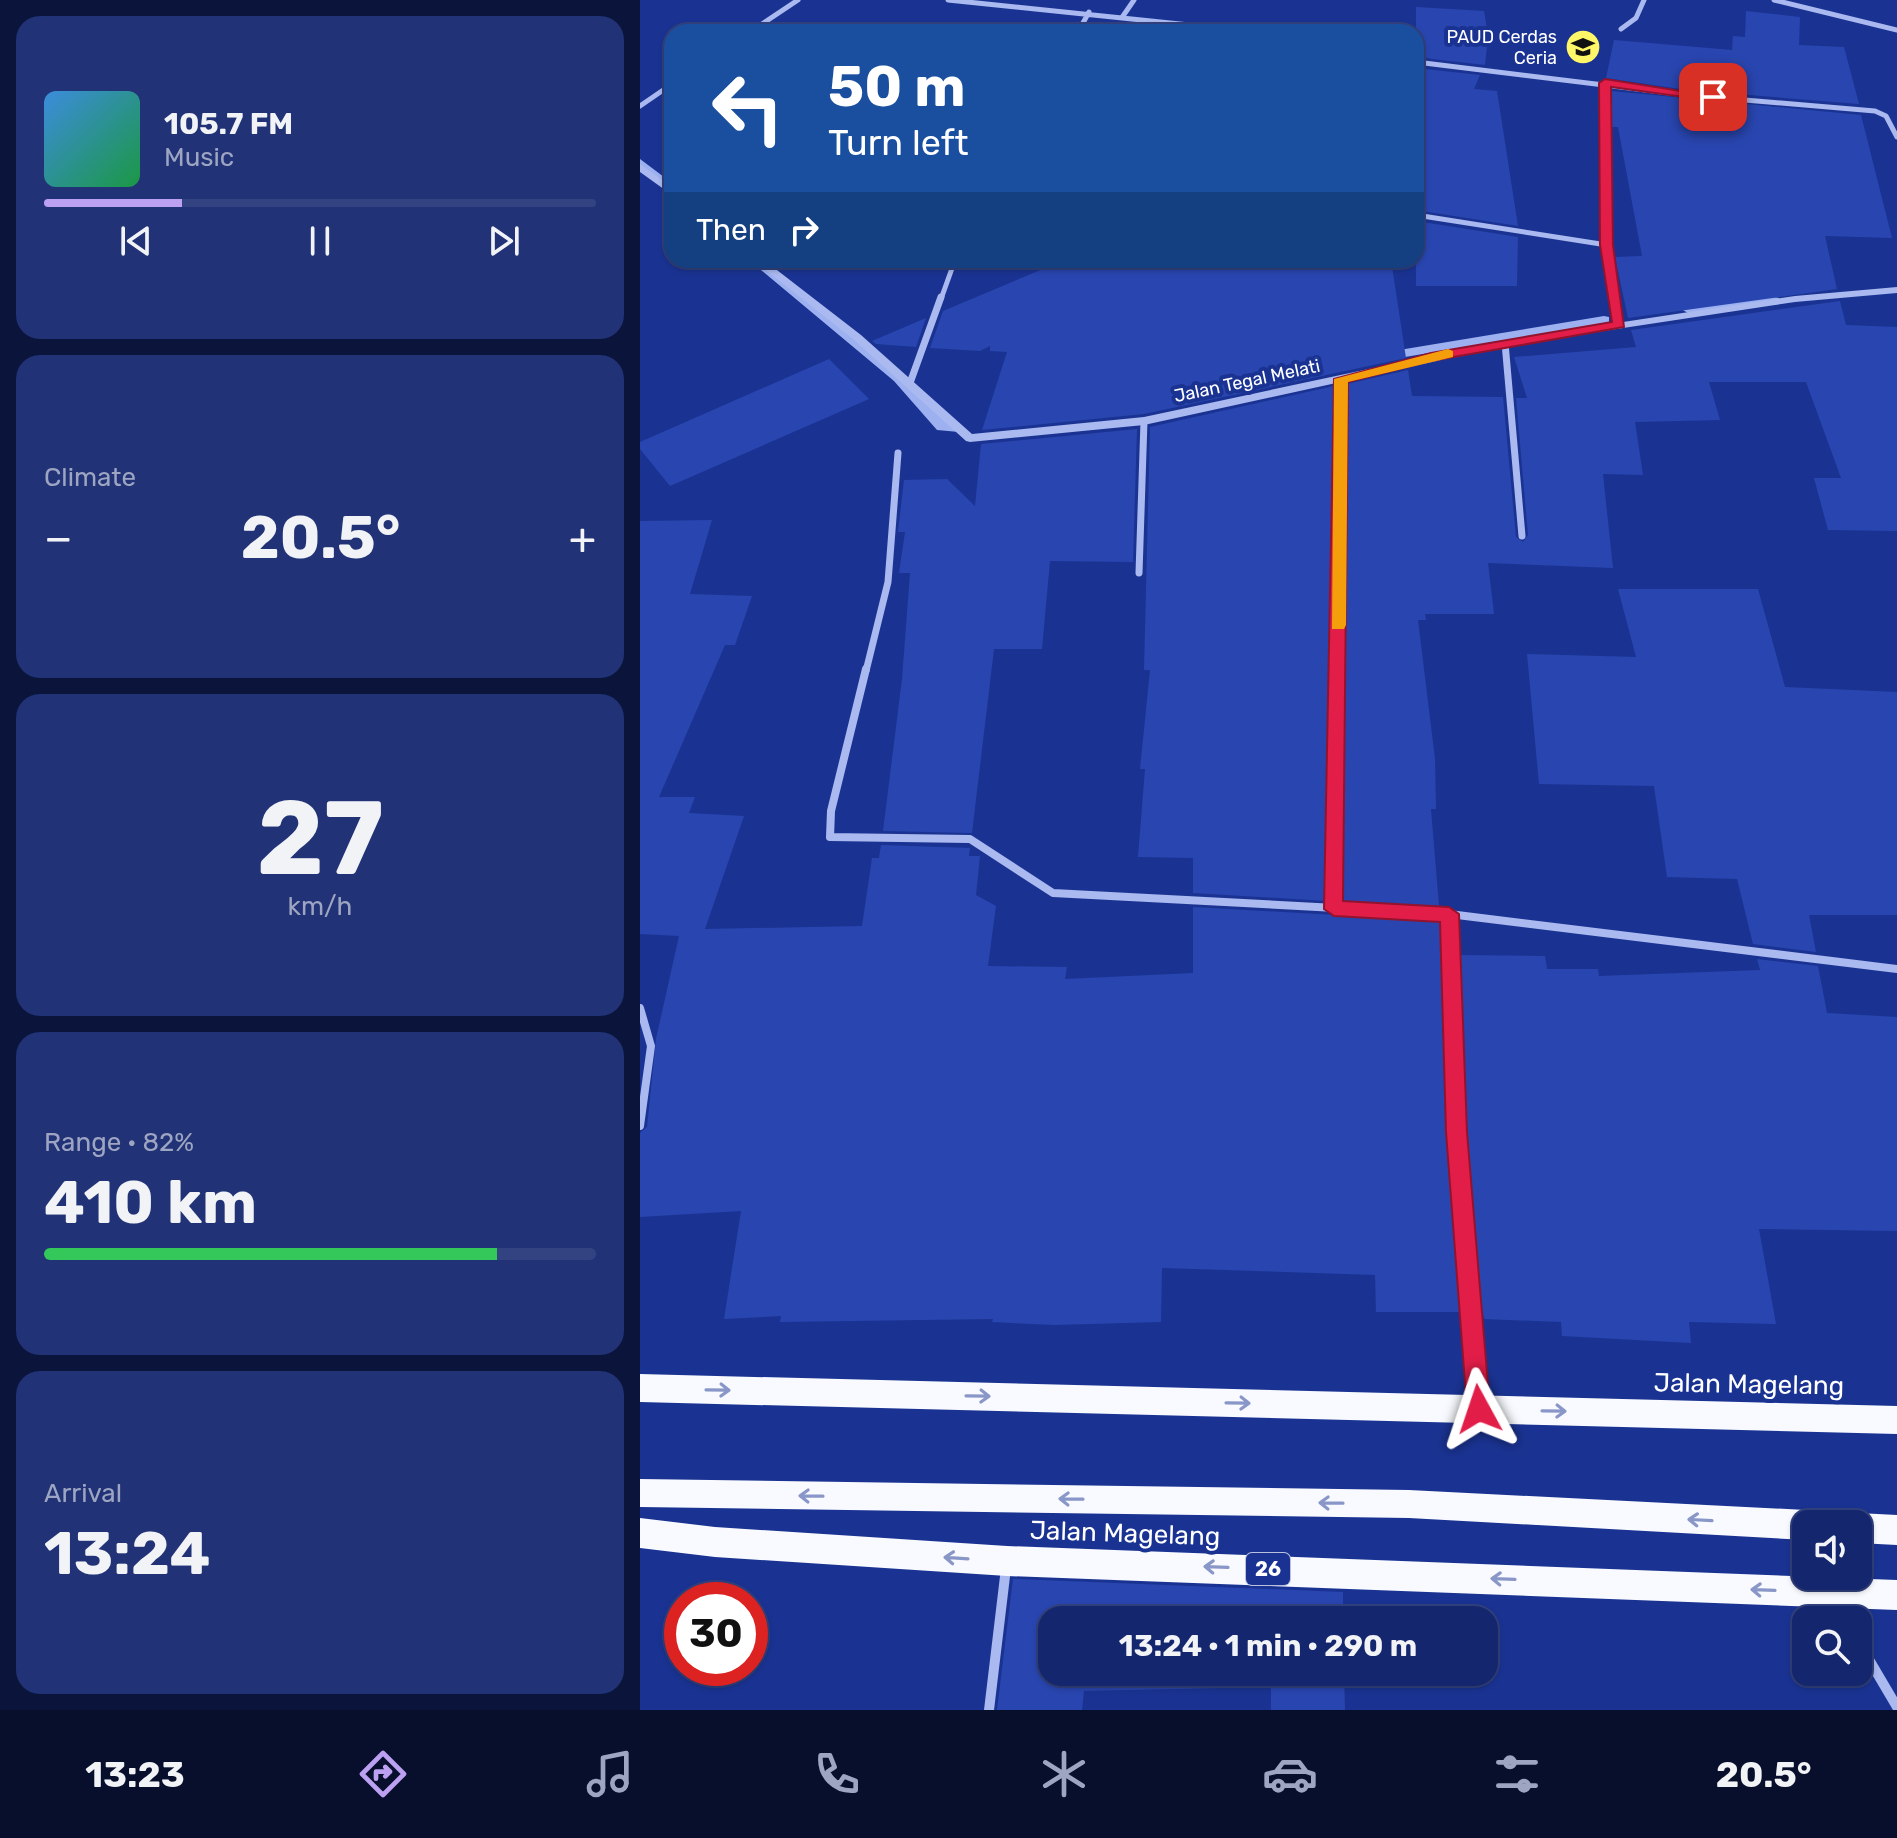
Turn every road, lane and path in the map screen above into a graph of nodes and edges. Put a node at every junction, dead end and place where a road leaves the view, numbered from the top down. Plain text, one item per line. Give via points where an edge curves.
1 (798, 0) edge
2 (948, 0) edge
3 (1134, 0) edge
4 (1644, 0) edge
5 (1774, 0) edge
6 (1089, 12) junction
7 (1123, 16) junction
8 (762, 24) edge
9 (1082, 24) edge
10 (1190, 24) edge
11 (1621, 29) dead end
12 (1897, 30) edge
13 (1424, 63) edge
14 (1605, 83) junction
15 (664, 90) edge
16 (640, 106) edge
17 (1897, 137) edge
18 (640, 167) edge
19 (664, 186) edge
20 (1424, 216) edge
21 (1607, 245) junction
22 (768, 268) edge
23 (952, 268) edge
24 (1897, 290) edge
25 (1620, 324) junction
26 (1505, 343) junction
27 (1341, 379) junction
28 (910, 383) junction
29 (1144, 421) junction
30 (898, 453) dead end
31 (1522, 536) dead end
32 (1139, 573) dead end
33 (1334, 909) junction
34 (1449, 914) junction
35 (1897, 969) edge
36 (640, 1008) edge
37 (640, 1126) edge
38 (640, 1388) edge
39 (1479, 1409) junction
40 (1897, 1420) edge
41 (640, 1493) edge
42 (1792, 1524) edge
43 (1872, 1529) edge
44 (1897, 1530) edge
45 (640, 1533) edge
46 (1007, 1561) junction
47 (1897, 1595) edge
48 (1871, 1606) edge
49 (1792, 1609) edge
50 (1872, 1665) edge
51 (1897, 1707) edge
52 (989, 1710) edge

1 - 8 street
2 - 6 street
3 - 7 street
4 - 11 street via 1636,18
5 - 12 street
6 - 7 street
6 - 9 street
7 - 10 street
13 - 14 street
14 - 17 street via 1875,111 1886,116
14 - 21 street
15 - 16 street
18 - 19 street
20 - 21 street
21 - 25 street
22 - 28 street, Jalan Tegal Melati
23 - 28 street
24 - 25 street, Jalan Tegal Melati
25 - 26 street, Jalan Tegal Melati
26 - 27 street, Jalan Tegal Melati
26 - 31 street
27 - 29 street, Jalan Tegal Melati
27 - 33 street
28 - 29 street, Jalan Tegal Melati via 970,438
29 - 32 street
30 - 33 street via 888,582 831,811 830,837 970,839 1053,893
33 - 34 street
34 - 35 street
34 - 39 street via 1456,1132
36 - 37 street via 651,1046
38 -> 39 highway, Jalan Magelang
39 -> 40 highway, Jalan Magelang
42 -> 41 highway via 1409,1504
43 - 44 highway
46 -> 45 highway, Jalan Magelang / 26
49 -> 46 highway, Jalan Magelang / 26
46 - 52 street
47 - 48 highway, Jalan Magelang / 26
50 - 51 street

